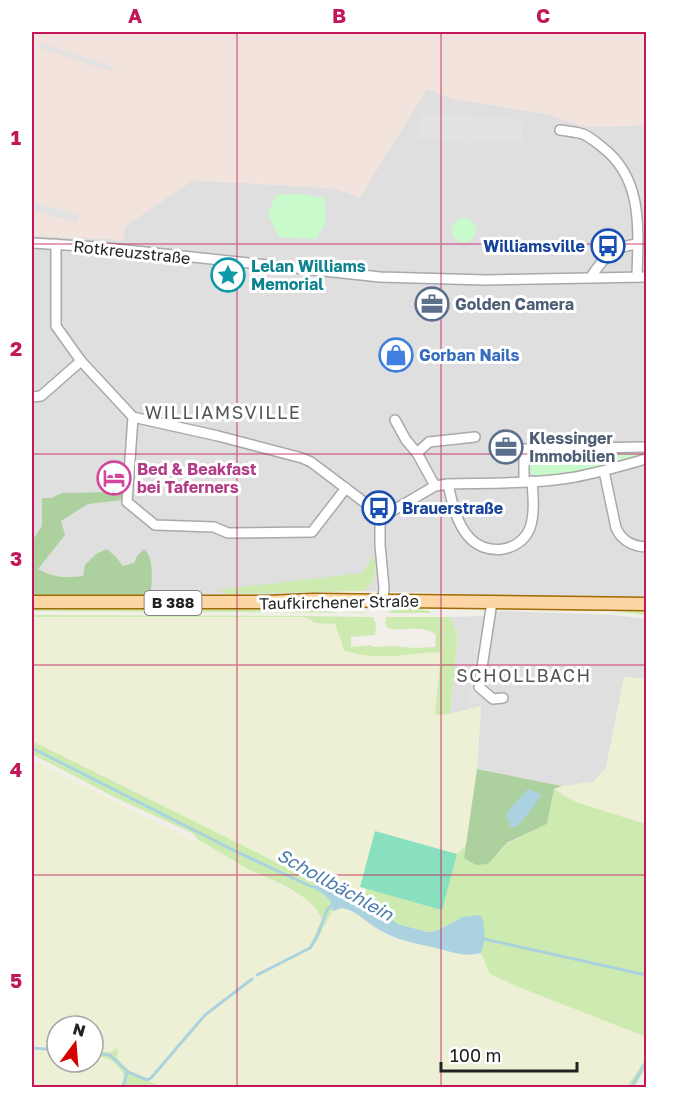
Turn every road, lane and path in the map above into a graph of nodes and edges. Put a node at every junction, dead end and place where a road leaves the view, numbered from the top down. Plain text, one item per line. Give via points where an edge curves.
1 (560, 130) dead end
2 (32, 243) edge
3 (56, 244) junction
4 (638, 244) junction
5 (591, 277) junction
6 (642, 277) edge
7 (81, 361) junction
8 (32, 397) edge
9 (133, 417) junction
10 (395, 420) dead end
11 (475, 436) dead end
12 (646, 447) edge
13 (417, 453) junction
14 (646, 459) edge
15 (604, 471) junction
16 (528, 481) junction
17 (448, 484) junction
18 (435, 486) junction
19 (346, 488) junction
20 (380, 518) junction
21 (646, 547) edge
22 (383, 600) junction
23 (32, 602) edge
24 (492, 602) junction
25 (646, 604) edge
26 (503, 698) dead end

1 - 4 street, Rotkreuzstraße via 585,135 618,163 632,188 637,208
2 - 3 street, Rotkreuzstraße
3 - 5 street, Rotkreuzstraße via 380,277
3 - 7 street via 56,326
4 - 5 street via 615,249
4 - 6 street, Rotkreuzstraße
5 - 6 street, Rotkreuzstraße
7 - 8 street via 41,396
7 - 9 street
9 - 19 street via 302,458
9 - 19 street via 127,502 155,525 214,527 228,533 312,532
10 - 13 street
11 - 13 street via 429,442
12 - 16 street via 524,448
13 - 18 street
14 - 15 street
15 - 16 street
15 - 21 street via 618,533 626,542
16 - 17 street
16 - 17 street via 533,513 529,530 519,543 499,551 482,546 466,534
17 - 18 street
18 - 20 street
19 - 20 street
20 - 22 street
22 - 23 main road, Taufkirchener Straße / B 388
22 - 24 main road, Taufkirchener Straße / B 388
24 - 25 main road, Taufkirchener Straße / B 388
24 - 26 street via 479,687 493,699

